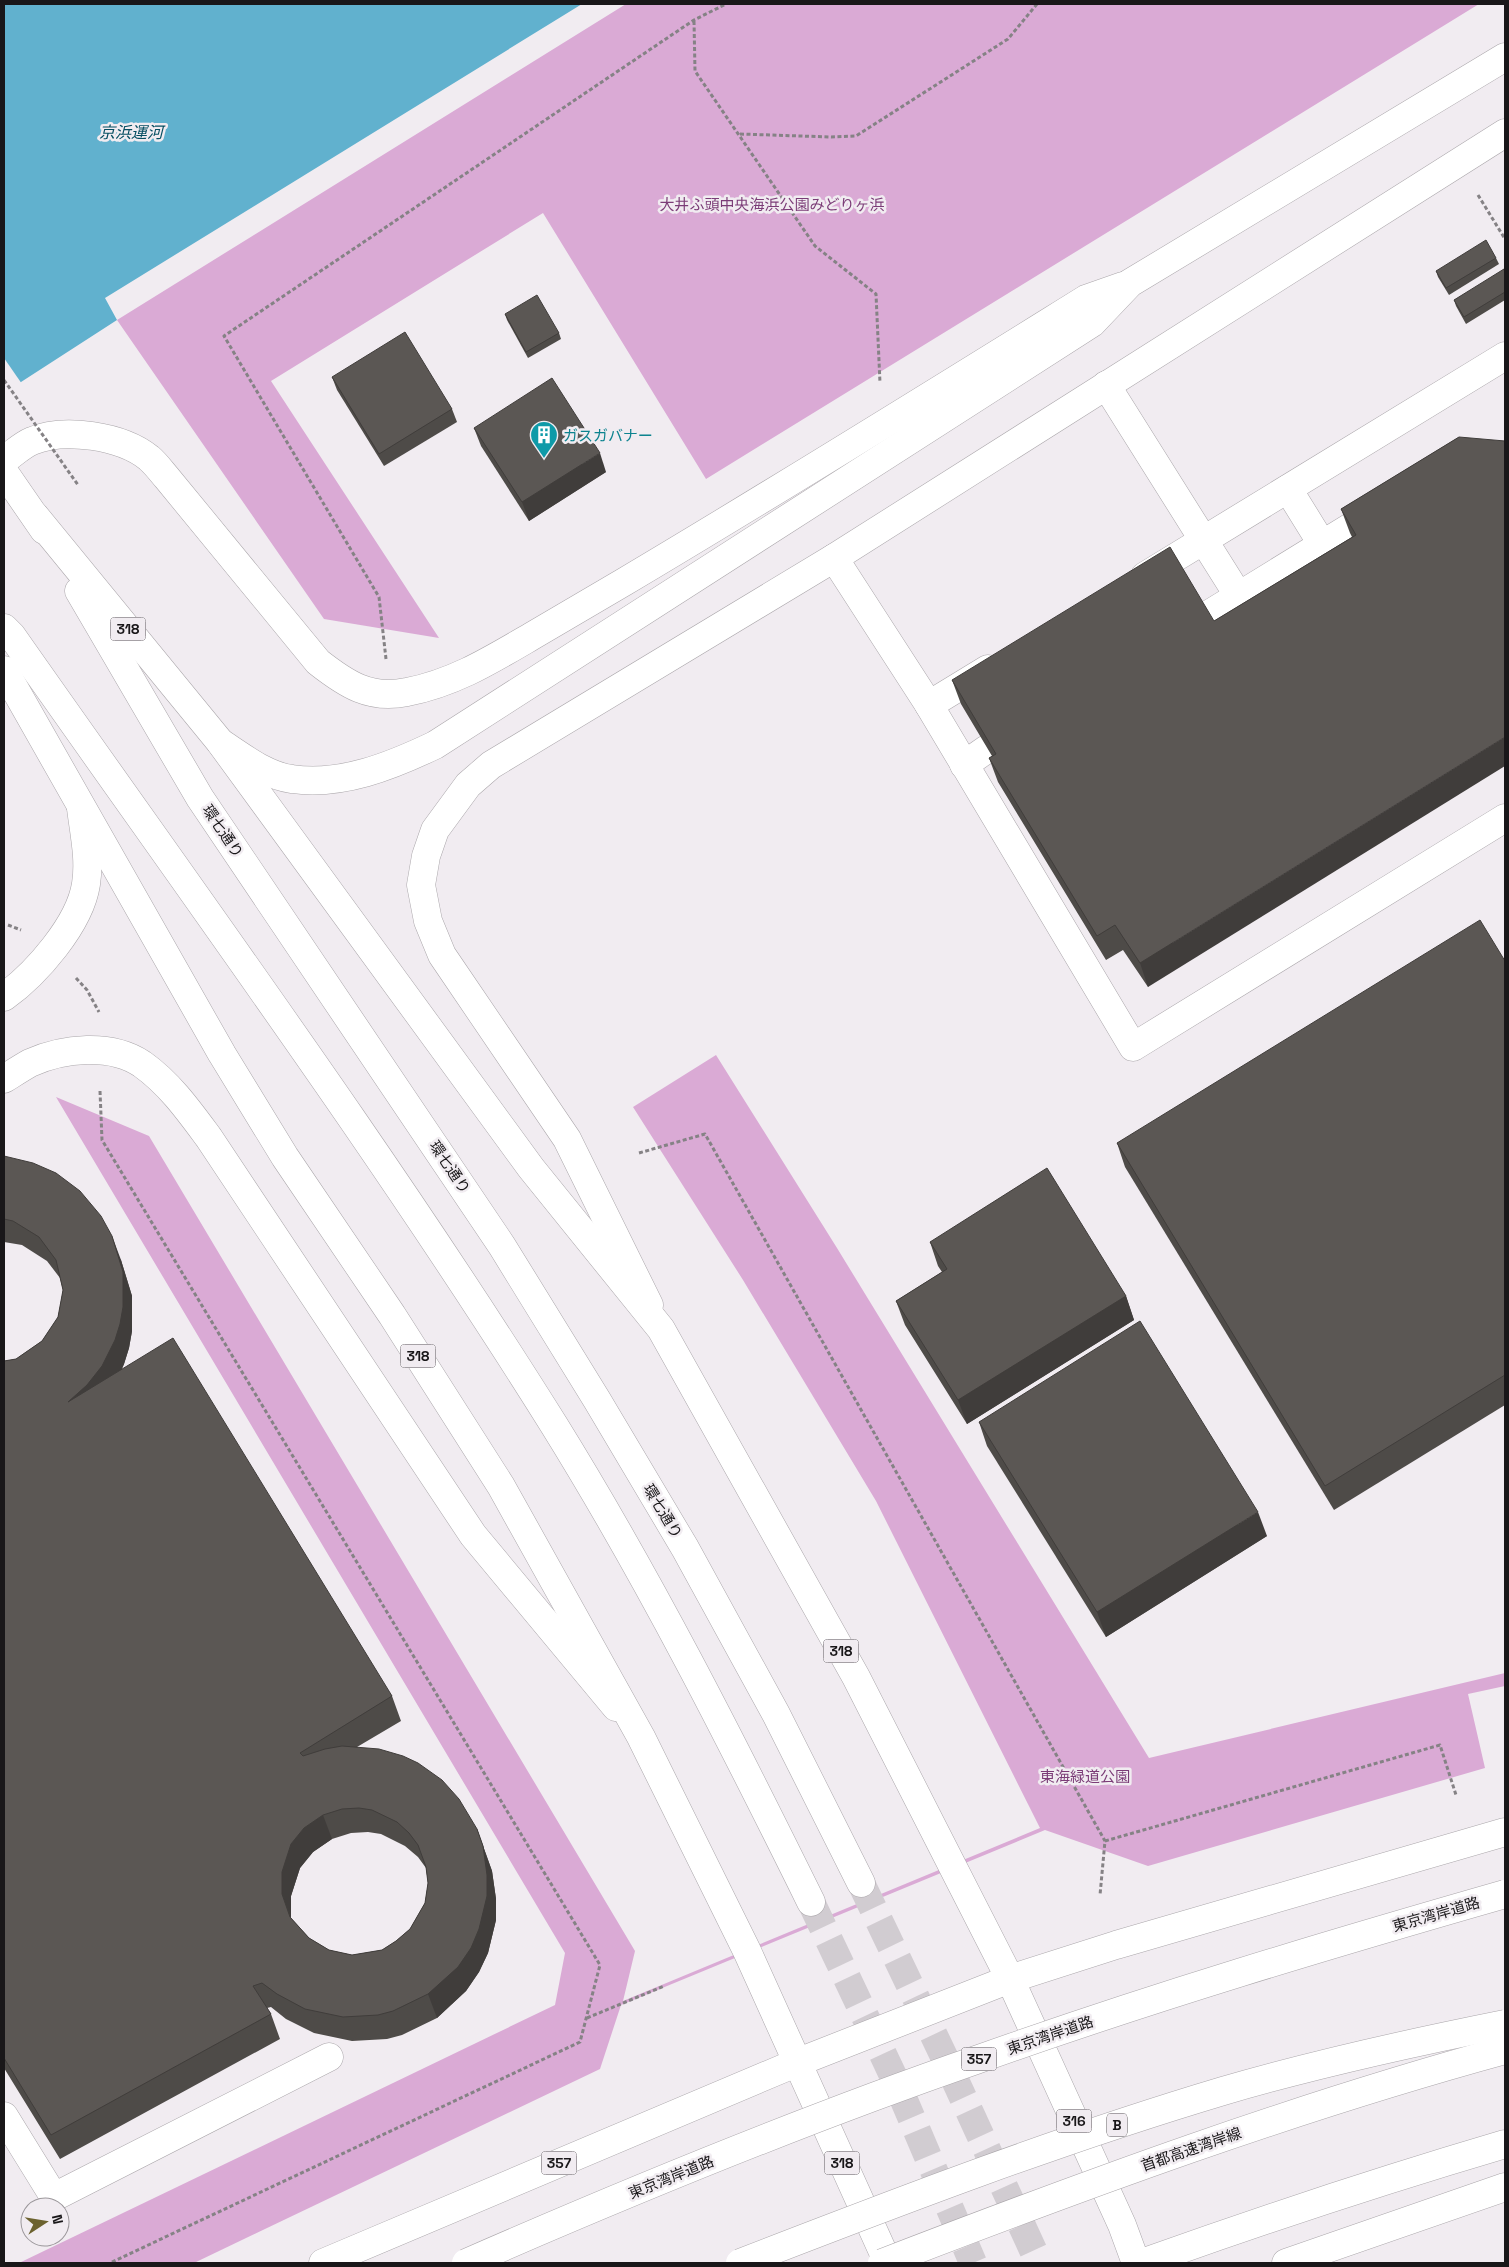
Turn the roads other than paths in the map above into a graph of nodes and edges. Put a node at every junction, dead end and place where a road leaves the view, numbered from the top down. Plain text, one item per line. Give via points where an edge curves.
1 (1505, 57) edge
2 (1505, 133) edge
3 (1130, 283) junction
4 (1503, 362) edge
5 (1106, 385) junction
6 (4, 460) edge
7 (4, 472) edge
8 (1288, 489) junction
9 (1404, 494) edge
10 (35, 516) junction
11 (1205, 540) junction
12 (1322, 544) junction
13 (834, 558) junction
14 (1121, 590) edge
15 (1238, 595) junction
16 (1206, 616) edge
17 (4, 628) edge
18 (1012, 655) edge
19 (4, 670) edge
20 (929, 704) junction
21 (220, 742) junction
22 (987, 749) edge
23 (964, 765) junction
24 (81, 808) junction
25 (1505, 818) edge
26 (4, 997) edge
27 (4, 1080) edge
28 (661, 1329) junction
29 (641, 1736) junction
30 (1505, 1832) edge
31 (861, 1883) tunnel mouth
32 (1505, 1894) edge
33 (811, 1902) tunnel mouth
34 (1010, 1979) junction
35 (1505, 2024) edge
36 (1505, 2050) edge
37 (329, 2056) dead end
38 (796, 2063) junction
39 (4, 2116) edge
40 (1505, 2144) edge
41 (1505, 2187) edge
42 (323, 2263) edge
43 (466, 2263) edge
44 (740, 2263) edge
45 (882, 2263) edge
46 (888, 2263) edge
47 (1136, 2263) edge
48 (1142, 2263) edge
49 (1286, 2263) edge

1 - 3 main road
2 - 5 main road
3 - 6 main road via 1086,299 738,514 507,651 451,681 406,693 385,694 365,690 343,682 318,662 148,457 118,442 80,434 55,434 31,441
3 - 21 main road via 1092,323 435,745 366,774 291,780 260,768
4 - 8 main road
5 - 11 main road
5 - 13 main road
7 - 10 main road, 環七通り / 318
8 - 11 main road
8 - 12 main road
9 - 12 main road
10 - 21 main road, 318
10 - 31 main road, 環七通り / 318 via 200,798 502,1246 597,1400 685,1548 772,1705
11 - 14 main road
11 - 15 main road
12 - 15 main road
13 - 20 main road
13 - 28 main road via 491,766 468,785 452,805 435,830 426,856 421,885 428,921 442,955 567,1139
15 - 16 main road
17 - 33 main road via 348,1114 555,1428 644,1580 732,1741
18 - 20 main road
19 - 24 main road, 318
20 - 23 main road
21 - 28 main road, 318 via 531,1168
22 - 23 main road
23 - 25 main road via 1133,1047
24 - 26 main road via 87,854 86,885 77,914 48,954
24 - 29 main road, 318 via 285,1157 392,1315 501,1486
27 - 29 main road via 47,1056 101,1050 140,1063 182,1101 473,1535
28 - 34 main road, 318 via 856,1678
29 - 38 main road, 318 via 747,1951
30 - 34 main road, 357 via 1116,1944
32 - 43 main road, 東京湾岸道路 / 357, bridge via 1187,1988 975,2060 786,2131
34 - 38 main road, 357
34 - 47 main road, 316 via 1122,2225
35 - 44 main road, B, bridge via 1409,2043 1215,2094 1065,2142
36 - 45 main road, 首都高速湾岸線, bridge via 1234,2133 1056,2196
37 - 39 main road via 54,2196
38 - 42 main road, 357
38 - 46 main road, 318
40 - 48 main road via 1262,2220
41 - 49 main road

